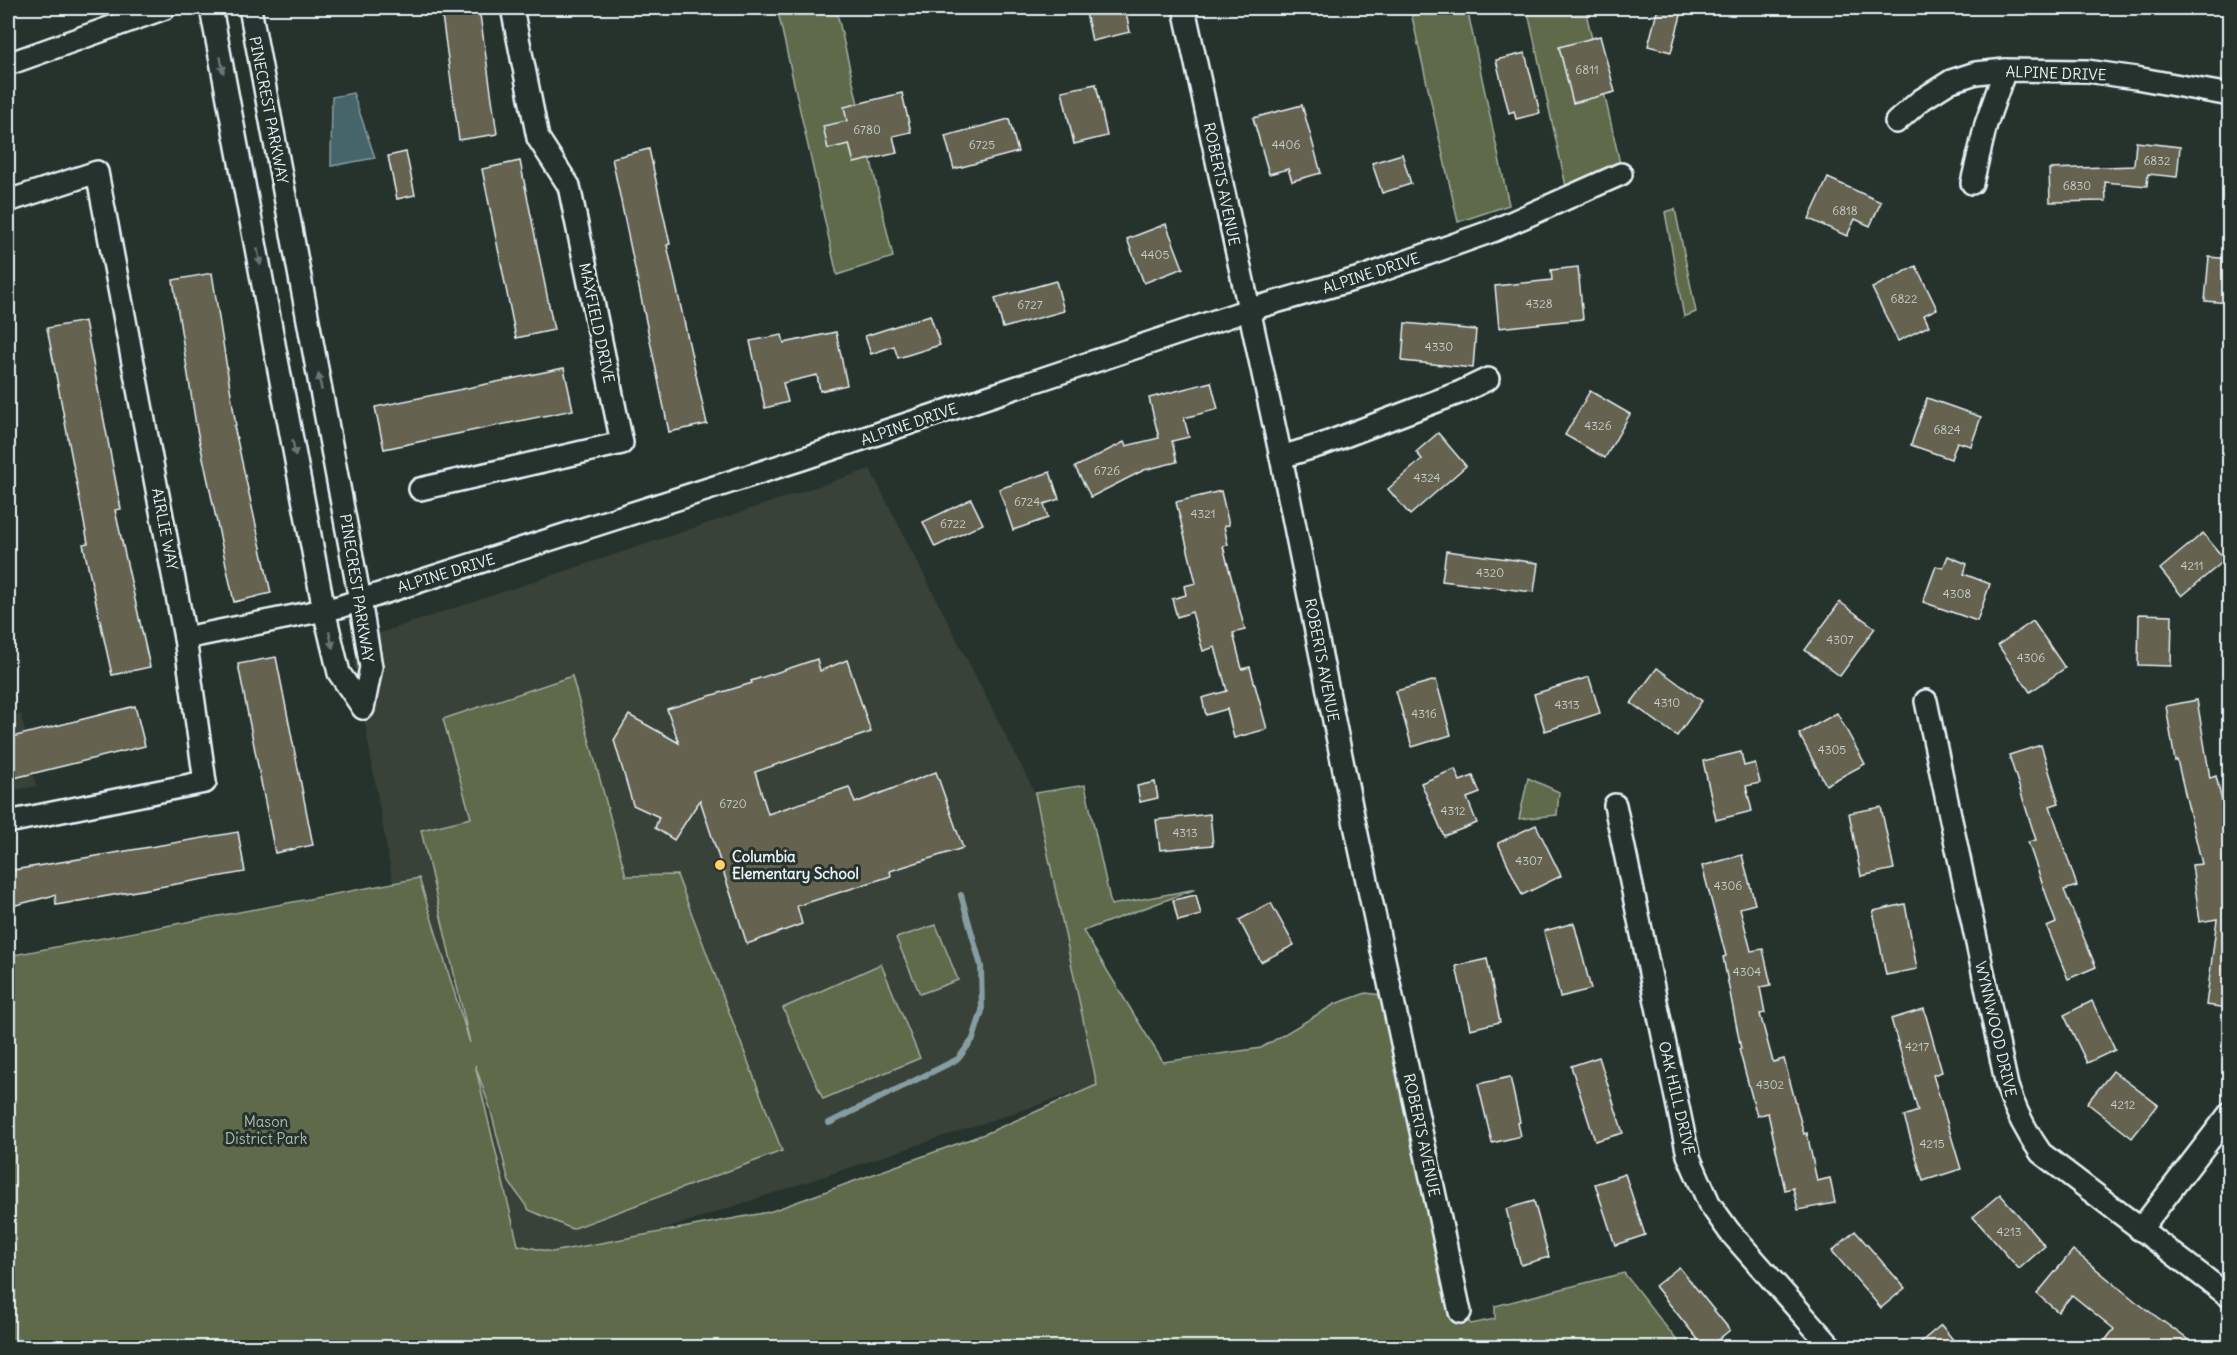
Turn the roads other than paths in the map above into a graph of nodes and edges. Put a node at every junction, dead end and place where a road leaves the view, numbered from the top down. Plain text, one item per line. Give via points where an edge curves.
1 (165, 8) edge
2 (211, 8) edge
3 (250, 8) edge
4 (512, 8) edge
5 (1184, 8) edge
6 (8, 64) edge
7 (2005, 70) junction
8 (2229, 95) edge
9 (1896, 122) dead end
10 (1621, 174) dead end
11 (1972, 183) dead end
12 (8, 201) edge
13 (1248, 310) junction
14 (1488, 379) dead end
15 (1281, 457) junction
16 (420, 489) dead end
17 (360, 600) junction
18 (324, 610) junction
19 (185, 638) junction
20 (1926, 701) dead end
21 (1615, 805) dead end
22 (8, 822) edge
23 (2229, 1113) edge
24 (2140, 1230) junction
25 (2229, 1297) edge
26 (1460, 1312) dead end
27 (1832, 1347) edge

1 - 6 street
2 -> 18 street, PINECREST PARKWAY
17 -> 3 street, PINECREST PARKWAY
4 - 16 street, MAXFIELD DRIVE via 538,138 570,186 622,443
5 - 13 street, ROBERTS AVENUE
7 - 8 street, ALPINE DRIVE via 2087,71
7 - 9 street, ALPINE DRIVE via 1951,81
7 - 11 street via 1986,124
10 - 13 street, ALPINE DRIVE via 1495,230 1363,277
12 - 19 street, AIRLIE WAY via 97,172
13 - 15 street, ROBERTS AVENUE
13 - 17 street, ALPINE DRIVE via 853,443
14 - 15 street
15 - 26 street, ROBERTS AVENUE
17 - 18 street, ALPINE DRIVE
18 -> 17 street, PINECREST PARKWAY via 339,673 363,708 371,667
18 - 19 street, ALPINE DRIVE
19 - 22 street, AIRLIE WAY via 205,782
20 - 24 street, WYNNWOOD DRIVE via 2014,1107 2041,1153
21 - 27 street, OAK HILL DRIVE via 1683,1132 1695,1173 1709,1203 1729,1231
23 - 24 street
24 - 25 street, WYNNWOOD DRIVE

